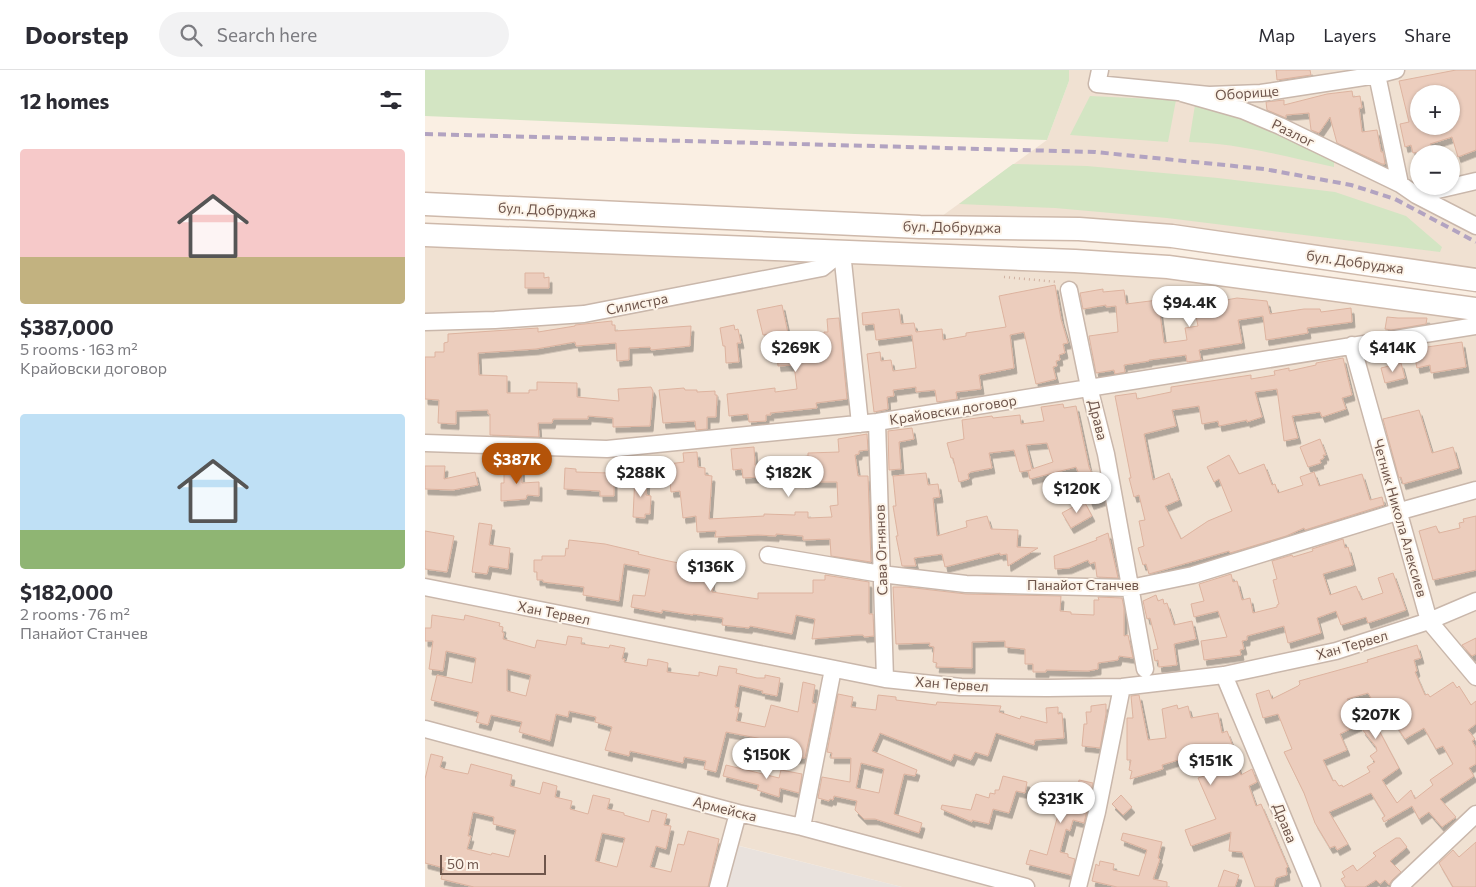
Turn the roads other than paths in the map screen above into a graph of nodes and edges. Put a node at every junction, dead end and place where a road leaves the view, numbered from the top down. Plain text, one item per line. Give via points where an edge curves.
1 (1396, 70) edge
2 (1376, 73) edge
3 (1099, 77) edge
4 (1182, 93) junction
5 (1476, 181) edge
6 (1400, 184) junction
7 (1460, 185) edge
8 (1410, 191) edge
9 (1416, 195) edge
10 (425, 204) edge
11 (1476, 226) edge
12 (425, 235) edge
13 (841, 252) junction
14 (1476, 280) edge
15 (1069, 290) dead end
16 (1476, 309) edge
17 (425, 322) edge
18 (1476, 326) edge
19 (1352, 344) junction
20 (1089, 387) junction
21 (877, 422) junction
22 (860, 424) junction
23 (425, 443) edge
24 (1476, 490) edge
25 (1397, 512) junction
26 (768, 555) dead end
27 (881, 574) junction
28 (425, 587) edge
29 (1130, 588) junction
30 (1476, 601) edge
31 (1429, 621) junction
32 (833, 669) junction
33 (1145, 669) dead end
34 (1224, 675) junction
35 (1476, 678) edge
36 (885, 679) junction
37 (1121, 686) junction
38 (425, 729) edge
39 (738, 813) junction
40 (1476, 814) edge
41 (802, 827) junction
42 (718, 887) edge
43 (1026, 887) edge
44 (1078, 887) edge
45 (1312, 887) edge
46 (1399, 887) edge

1 - 2 street, Оборище
2 - 4 street, Оборище via 1261,93 1209,96
2 - 6 street
3 - 4 street, Оборище
4 - 6 street, Разлог via 1242,110
5 - 7 street
6 - 8 street, Разлог
9 - 11 street, Разлог
10 - 14 main road, бул. Добруджа via 920,227 1079,229 1172,236
12 - 13 main road, бул. Добруджа
13 - 16 main road, бул. Добруджа via 1168,267
13 - 17 street, Силистра via 822,268 585,314
13 - 22 street
15 - 20 street, Драва
18 - 19 street, Крайовски договор
19 - 20 street, Крайовски договор
19 - 25 street, Четник Никола Алексиев
20 - 21 street, Крайовски договор
20 - 29 street, Драва via 1106,454
21 - 22 street, Крайовски договор
21 - 27 street, Сава Огнянов
22 - 23 street, Крайовски договор via 607,449
24 - 25 street, Панайот Станчев
25 - 29 street, Панайот Станчев via 1193,576
25 - 31 street, Четник Никола Алексиев
26 - 27 street, Панайот Станчев
27 - 29 street, Панайот Станчев via 966,584
27 - 36 street, Сава Огнянов
28 - 32 street, Хан Тервел
29 - 33 street, Драва
30 - 31 street, Хан Тервел
31 - 34 street, Хан Тервел via 1336,651
31 - 35 street, Четник Никола Алексиев
32 - 36 street, Хан Тервел
32 - 41 street
34 - 37 street, Хан Тервел
34 - 45 street, Драва
36 - 37 street, Хан Тервел via 961,687
37 - 44 street via 1097,812
38 - 39 street, Армейска
39 - 41 street, Армейска
39 - 42 street
40 - 46 street
41 - 43 street, Армейска

